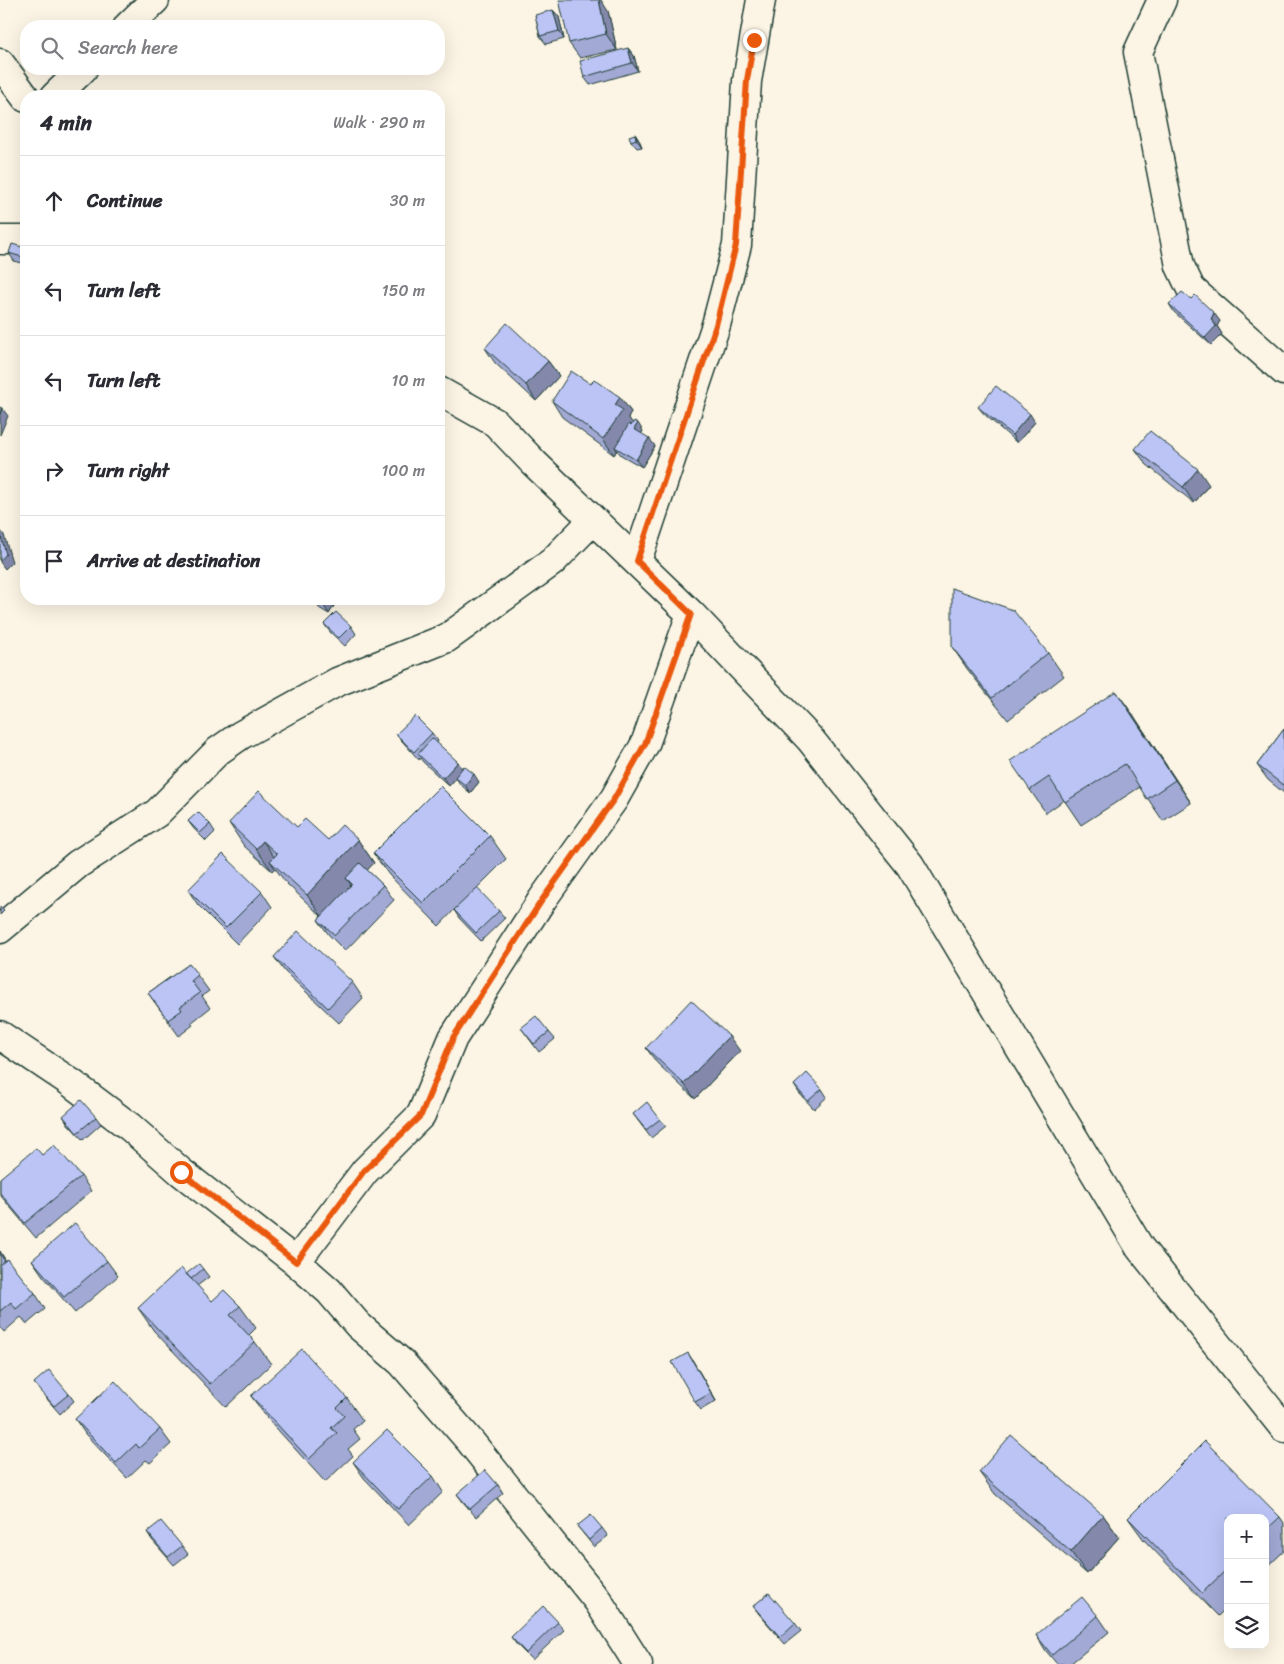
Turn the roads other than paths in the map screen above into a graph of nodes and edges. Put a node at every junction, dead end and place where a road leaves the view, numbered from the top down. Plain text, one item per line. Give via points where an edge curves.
1 (155, 0) edge
2 (761, 0) edge
3 (1162, 0) edge
4 (134, 20) edge
5 (0, 62) edge
6 (77, 75) edge
7 (20, 90) edge
8 (60, 90) edge
9 (0, 240) edge
10 (20, 240) edge
11 (1284, 370) edge
12 (445, 394) edge
13 (593, 520) junction
14 (637, 561) junction
15 (691, 614) junction
16 (0, 929) edge
17 (0, 1035) edge
18 (296, 1262) junction
19 (1284, 1428) edge
20 (638, 1664) edge

1 - 4 street
2 - 14 street via 747,80 736,245 716,325
3 - 11 street via 1138,52 1180,266 1191,289
5 - 7 street
6 - 8 street
9 - 10 street
12 - 13 street via 496,423
13 - 14 street
13 - 16 street via 552,562 447,638 337,682 241,735 218,752 157,813 78,864
14 - 15 street
15 - 18 street via 645,744 614,799 542,900 453,1038 421,1115 364,1171
15 - 19 street via 810,739 910,866 1140,1248
17 - 18 street via 70,1082
18 - 20 street via 358,1325 402,1362 470,1441 598,1601

